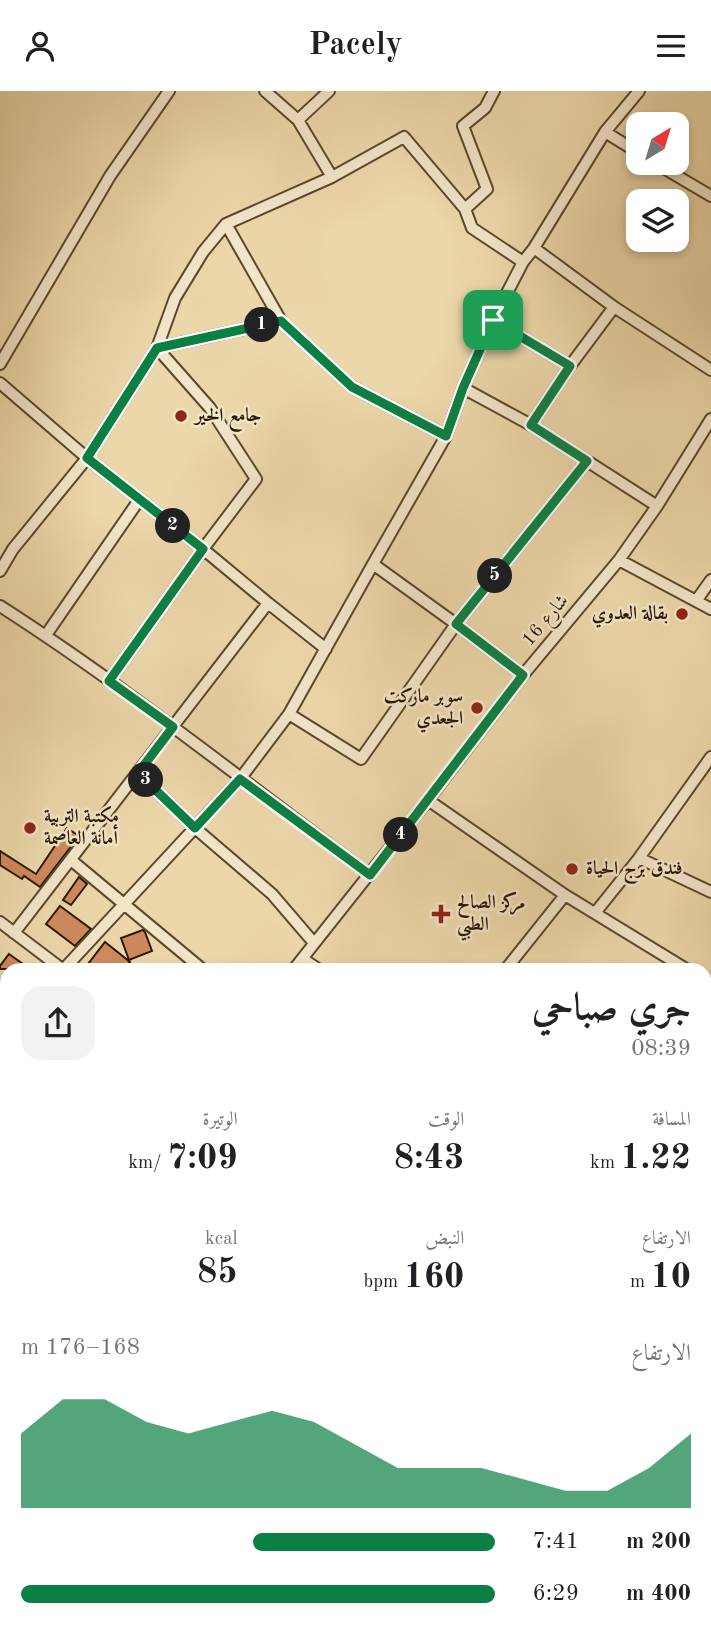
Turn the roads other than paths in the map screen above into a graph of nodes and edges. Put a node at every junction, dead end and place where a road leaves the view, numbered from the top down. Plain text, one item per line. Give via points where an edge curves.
1 (169, 91) edge
2 (265, 91) edge
3 (328, 91) edge
4 (494, 91) edge
5 (633, 93) edge
6 (298, 120) junction
7 (605, 132) junction
8 (626, 145) edge
9 (675, 175) edge
10 (332, 177) junction
11 (711, 196) edge
12 (465, 209) junction
13 (226, 224) junction
14 (534, 248) junction
15 (523, 262) junction
16 (614, 307) junction
17 (493, 320) junction
18 (281, 321) junction
19 (157, 348) junction
20 (0, 364) edge
21 (570, 366) junction
22 (711, 370) edge
23 (0, 383) edge
24 (463, 388) junction
25 (711, 419) edge
26 (531, 425) junction
27 (446, 436) junction
28 (87, 458) junction
29 (587, 461) junction
30 (139, 499) junction
31 (657, 506) junction
32 (203, 549) junction
33 (619, 560) junction
34 (373, 564) junction
35 (0, 571) edge
36 (711, 580) edge
37 (696, 601) junction
38 (268, 603) junction
39 (0, 605) edge
40 (711, 609) edge
41 (456, 624) junction
42 (46, 635) junction
43 (327, 649) junction
44 (523, 675) junction
45 (109, 681) junction
46 (289, 714) junction
47 (173, 727) junction
48 (711, 757) edge
49 (138, 773) junction
50 (240, 779) junction
51 (428, 800) junction
52 (195, 828) junction
53 (639, 858) junction
54 (71, 860) junction
55 (370, 875) junction
56 (711, 892) edge
57 (565, 895) junction
58 (124, 906) junction
59 (595, 913) junction
60 (0, 922) edge
61 (14, 933) junction
62 (314, 943) junction
63 (303, 958) junction
64 (55, 963) edge
65 (69, 963) edge
66 (195, 963) edge
67 (299, 963) edge
68 (310, 963) edge
69 (511, 963) edge
70 (677, 963) edge

1 - 20 street via 110,176
2 - 6 street
3 - 6 street
4 - 12 street via 485,109 463,126 487,189
5 - 7 street
6 - 10 street
7 - 8 street
7 - 14 street
9 - 11 street
10 - 12 street via 404,137
10 - 13 street
12 - 15 street via 472,228
13 - 18 street
13 - 19 street via 175,298
14 - 15 street
14 - 16 street
15 - 17 street
16 - 21 street
16 - 22 street
17 - 21 street
17 - 24 street
18 - 19 street
18 - 27 street via 352,387
19 - 28 street
19 - 32 street via 210,408 256,479
21 - 26 street
23 - 28 street
24 - 26 street
24 - 27 street
25 - 31 street, شارع 16
26 - 29 street
27 - 34 street
28 - 30 street
28 - 35 street
29 - 31 street
29 - 41 street
30 - 32 street
30 - 42 street
31 - 33 street, شارع 16
32 - 38 street
32 - 45 street
33 - 37 street
33 - 44 street, شارع 16
34 - 41 street
34 - 43 street
36 - 37 street
37 - 40 street
38 - 43 street
38 - 47 street
39 - 42 street
41 - 44 street
41 - 46 street via 361,759
42 - 45 street
43 - 46 street
44 - 51 street, شارع 16
45 - 47 street
46 - 50 street
47 - 49 street
47 - 50 street
48 - 53 street
49 - 52 street
49 - 54 street
50 - 52 street
50 - 55 street
51 - 55 street, شارع 16
51 - 57 street
52 - 58 street
52 - 62 street via 272,894
53 - 56 street
53 - 59 street
54 - 58 street
54 - 61 street
55 - 62 street, شارع 16
57 - 59 street
57 - 69 street
58 - 65 street
58 - 66 street
59 - 70 street
60 - 61 street
61 - 64 street
62 - 63 street, شارع 16
63 - 67 street, شارع 16
63 - 68 street

